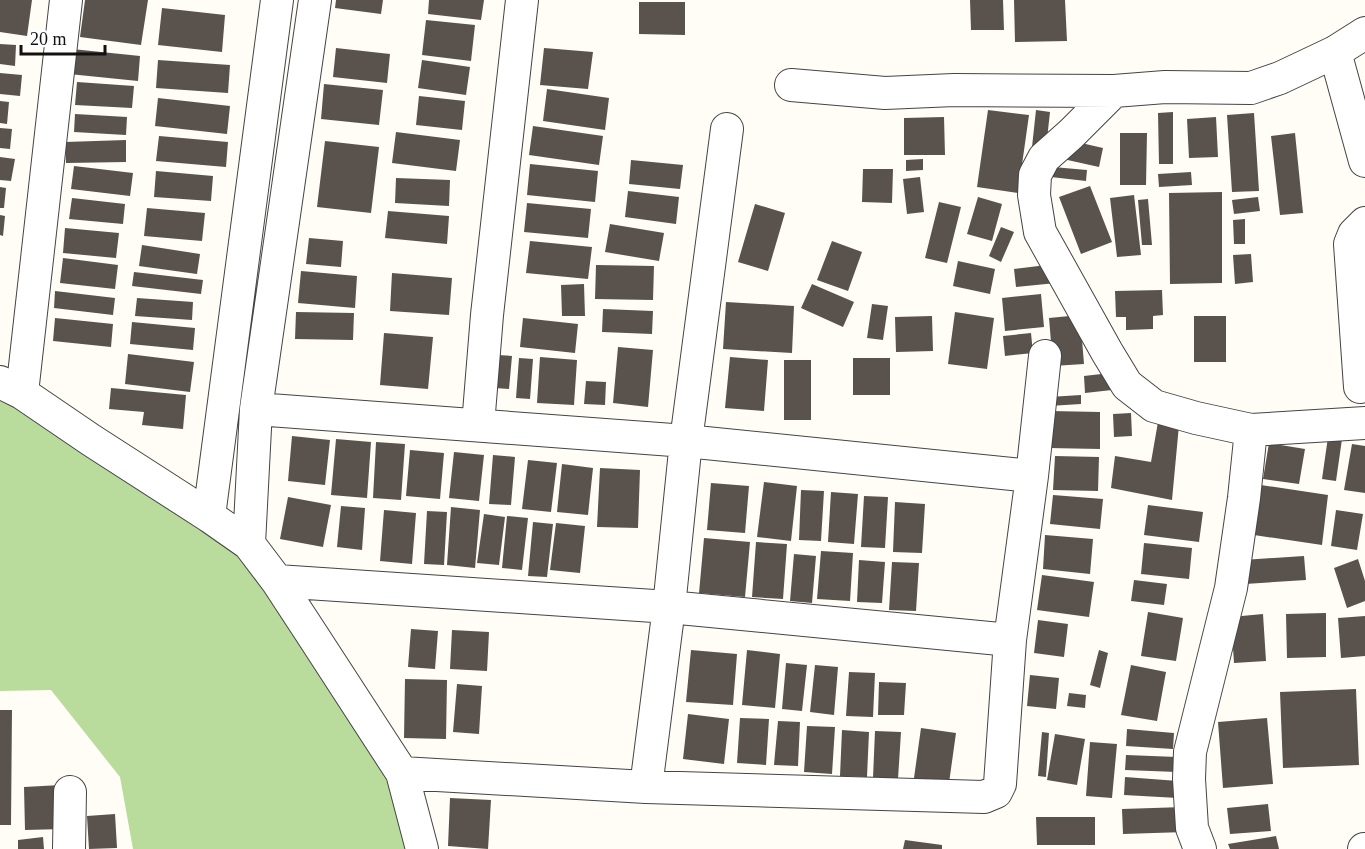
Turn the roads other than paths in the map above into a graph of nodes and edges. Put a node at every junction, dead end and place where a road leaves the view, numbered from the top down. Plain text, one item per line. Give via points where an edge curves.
1 (66, 0) edge
2 (277, 0) edge
3 (315, 0) edge
4 (522, 0) edge
5 (1365, 33) edge
6 (1335, 52) junction
7 (791, 85) dead end
8 (1114, 91) junction
9 (728, 129) dead end
10 (1365, 161) edge
11 (1365, 223) edge
12 (1045, 356) dead end
13 (1360, 387) dead end
14 (11, 388) edge
15 (256, 409) junction
16 (1365, 423) edge
17 (478, 425) junction
18 (1251, 430) junction
19 (687, 441) junction
20 (1032, 476) junction
21 (209, 516) junction
22 (249, 544) junction
23 (276, 581) junction
24 (669, 607) junction
25 (1010, 640) junction
26 (402, 774) junction
27 (646, 787) junction
28 (70, 792) dead end
29 (69, 849) edge
30 (422, 849) edge
31 (1200, 849) edge

1 - 14 street
2 - 21 street
3 - 15 street
4 - 17 street
5 - 6 street
6 - 8 street via 1251,88
6 - 10 street
7 - 8 street via 885,93
8 - 18 street via 1044,158 1035,175 1040,232 1127,385 1154,406
9 - 19 street
11 - 13 street via 1350,244
12 - 20 street
14 - 21 street
15 - 17 street
15 - 22 street
16 - 18 street
17 - 19 street
18 - 31 street via 1231,588 1191,752 1192,828
19 - 20 street
19 - 24 street
20 - 25 street
21 - 22 street
22 - 23 street
23 - 24 street
23 - 26 street
24 - 25 street
24 - 27 street
25 - 27 street via 1000,784 990,795
26 - 27 street
26 - 30 street
28 - 29 street

